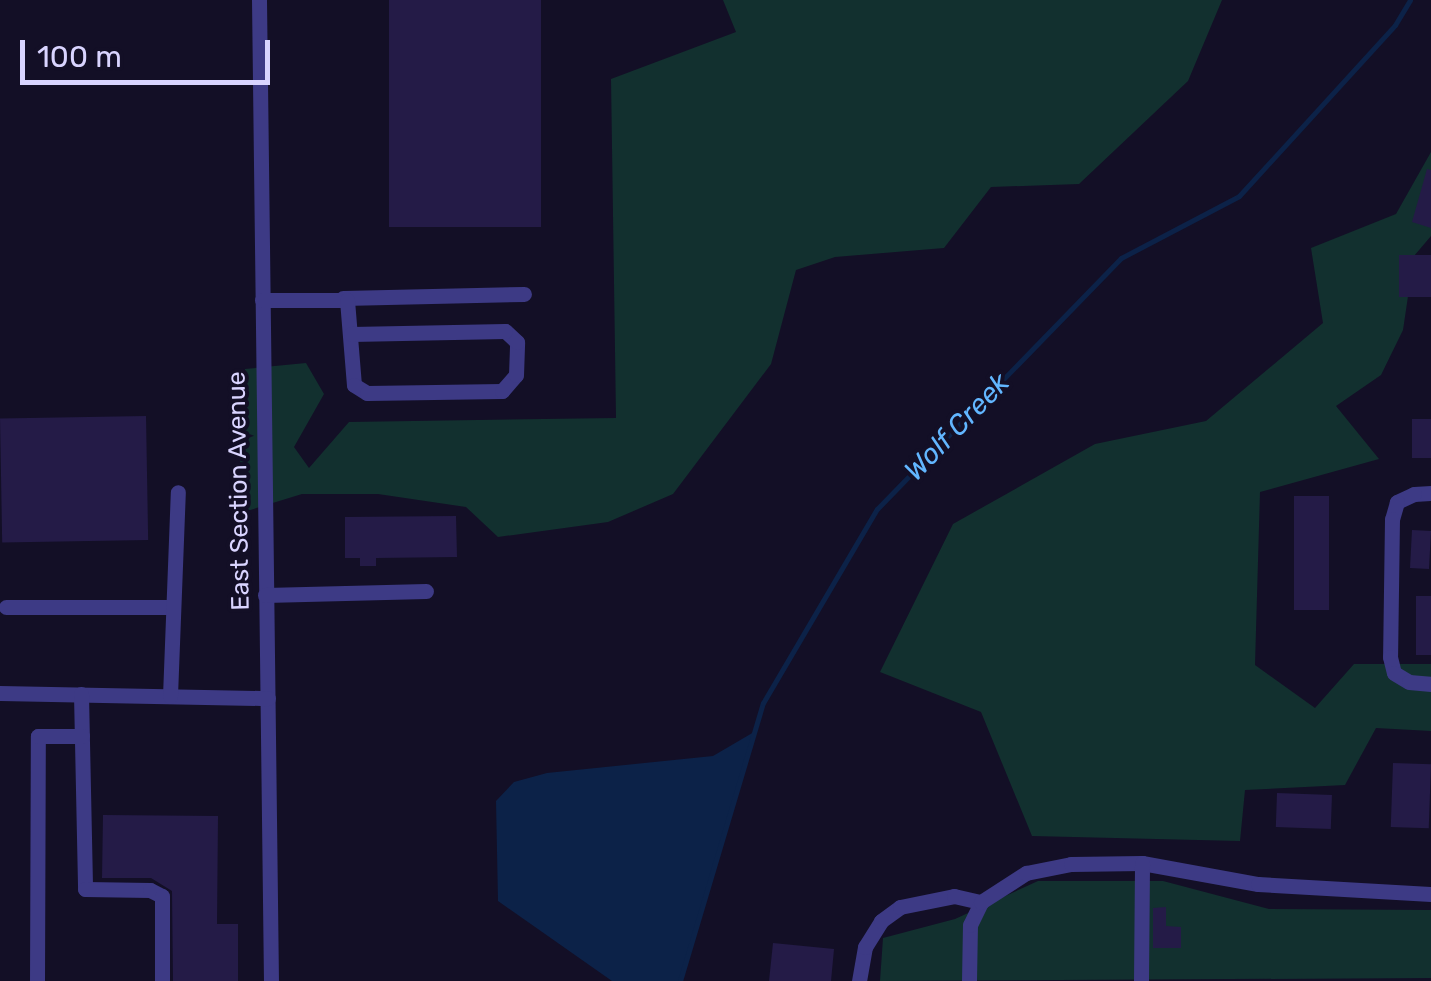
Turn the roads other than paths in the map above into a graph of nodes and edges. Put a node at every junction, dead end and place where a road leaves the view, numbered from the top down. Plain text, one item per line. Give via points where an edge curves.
1 (260, 0) edge
2 (524, 294) dead end
3 (343, 298) junction
4 (262, 300) junction
5 (351, 334) junction
6 (178, 492) dead end
7 (1431, 494) edge
8 (426, 591) dead end
9 (265, 595) junction
10 (6, 608) dead end
11 (174, 608) junction
12 (1431, 684) edge
13 (0, 693) edge
14 (81, 694) junction
15 (170, 696) junction
16 (268, 698) junction
17 (82, 736) junction
18 (1142, 863) junction
19 (1431, 894) edge
20 (980, 902) junction
21 (37, 981) edge
22 (162, 981) edge
23 (271, 981) edge
24 (859, 981) edge
25 (969, 981) edge
26 (1141, 981) edge

1 - 4 street, East Section Avenue
2 - 3 street
3 - 4 street
3 - 5 street via 350,303
4 - 9 street, East Section Avenue
5 - 5 street via 354,385 367,393 502,390 516,375 516,342 505,331
6 - 11 street
7 - 12 street via 1397,502 1392,519 1390,657 1394,673
8 - 9 street
9 - 16 street, East Section Avenue
10 - 11 street
11 - 15 street
13 - 14 street
14 - 15 street
14 - 17 street
15 - 16 street
16 - 23 street, East Section Avenue
17 - 21 street via 38,736
17 - 22 street via 85,890 150,890 162,896
18 - 19 street via 1258,884
18 - 20 street via 1071,864 1026,873
18 - 26 street
20 - 24 street via 954,896 900,907 881,921 865,947
20 - 25 street via 970,924

